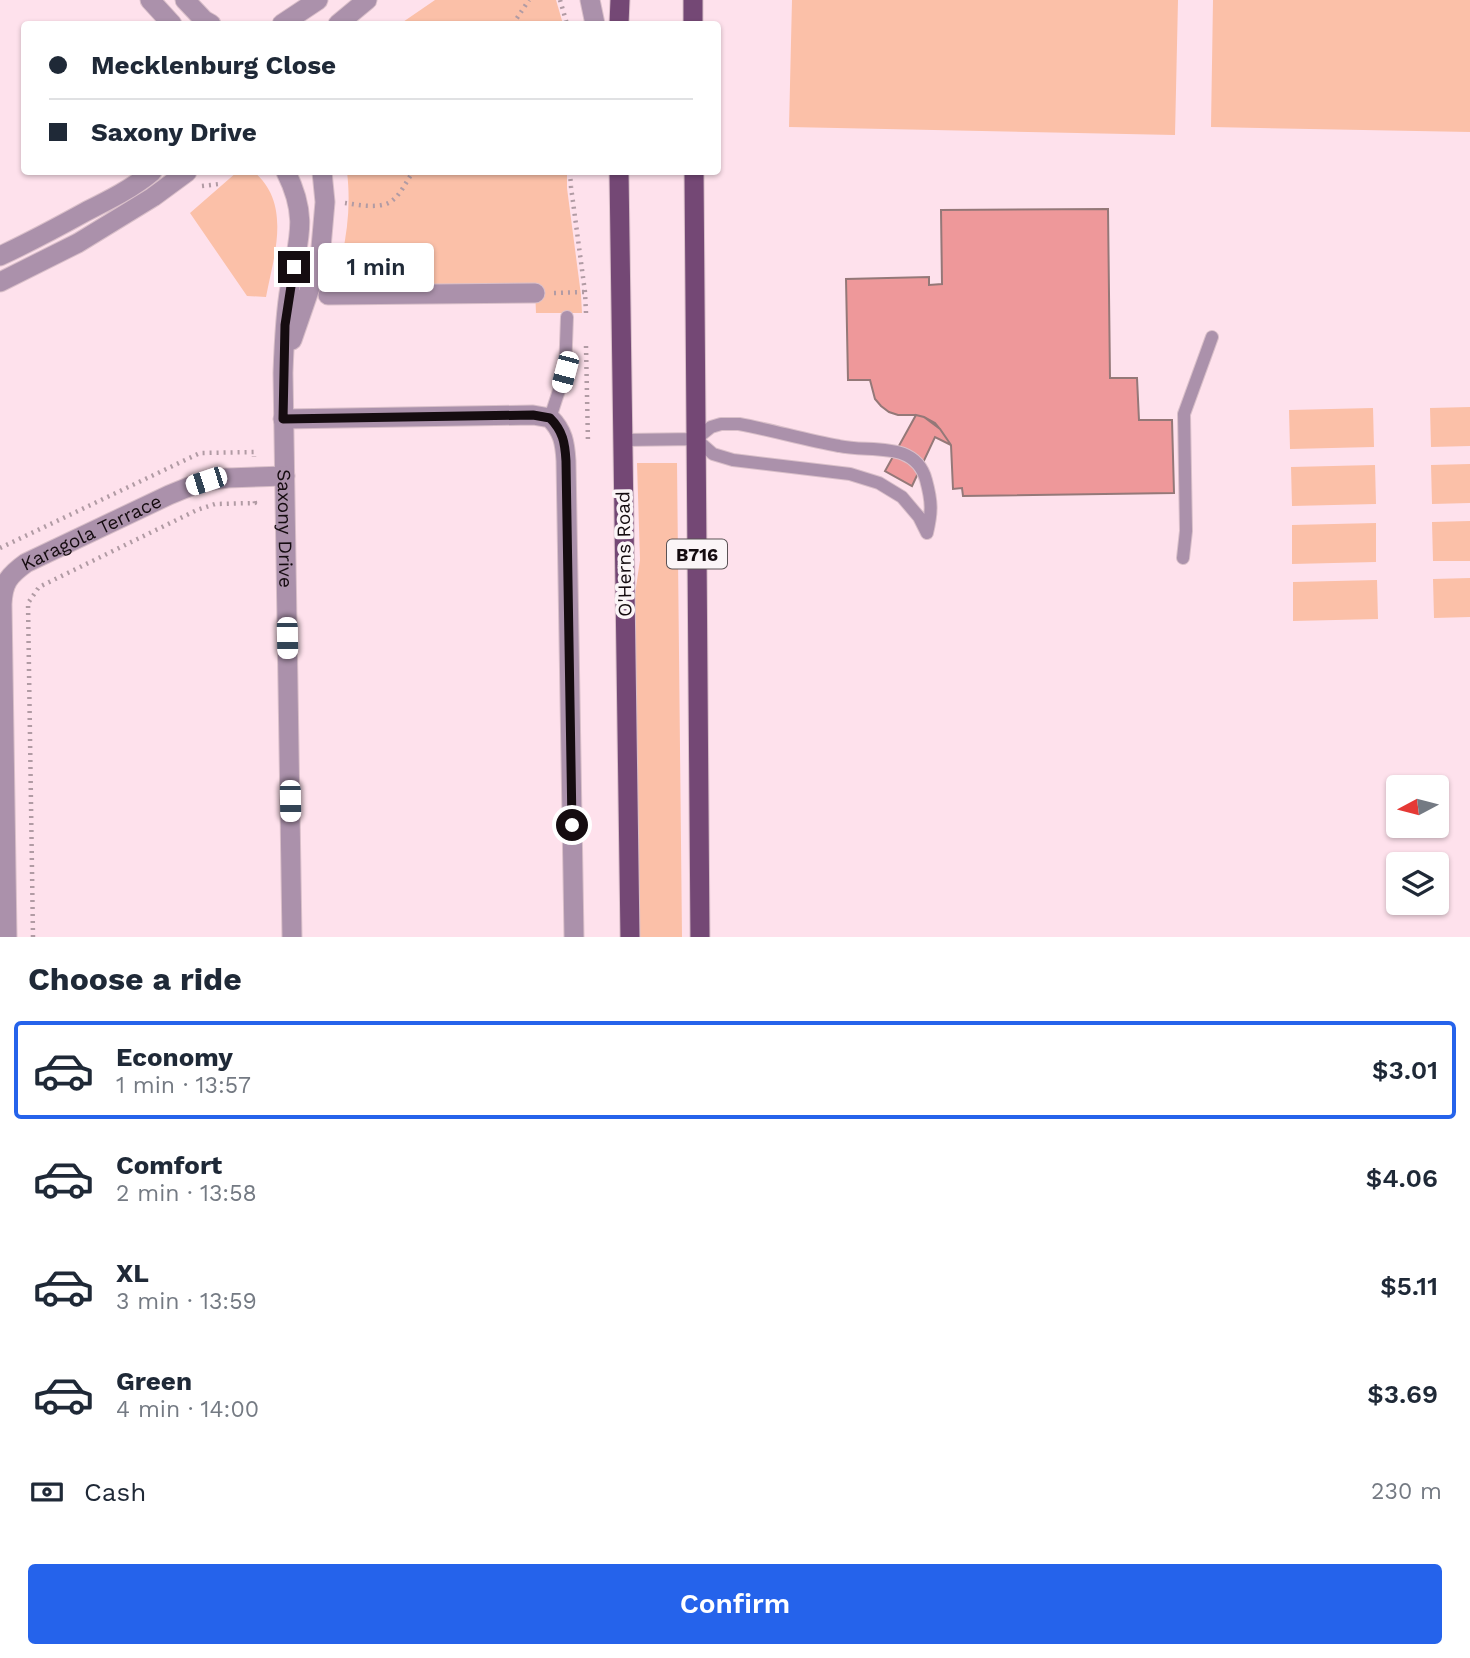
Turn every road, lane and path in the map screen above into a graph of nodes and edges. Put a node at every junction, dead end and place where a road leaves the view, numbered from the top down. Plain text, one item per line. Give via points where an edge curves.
1 (150, 0) edge
2 (185, 0) edge
3 (318, 0) edge
4 (367, 0) edge
5 (529, 0) edge
6 (560, 0) edge
7 (590, 0) edge
8 (620, 0) edge
9 (693, 0) edge
10 (169, 21) edge
11 (206, 21) edge
12 (286, 21) edge
13 (342, 21) edge
14 (515, 21) edge
15 (566, 21) edge
16 (594, 21) edge
17 (619, 21) edge
18 (693, 21) edge
19 (149, 175) edge
20 (183, 175) edge
21 (288, 175) edge
22 (323, 175) edge
23 (411, 175) edge
24 (619, 175) edge
25 (694, 175) edge
26 (345, 203) dead end
27 (0, 256) edge
28 (0, 282) edge
29 (585, 292) dead end
30 (535, 293) joint
31 (328, 295) dead end
32 (567, 317) dead end
33 (1212, 337) dead end
34 (283, 373) junction
35 (550, 418) junction
36 (283, 419) junction
37 (696, 439) junction
38 (623, 440) junction
39 (285, 475) junction
40 (254, 477) junction
41 (0, 548) edge
42 (1183, 558) dead end
43 (3, 582) edge
44 (7, 937) edge
45 (33, 937) edge
46 (292, 937) edge
47 (574, 937) edge
48 (630, 937) edge
49 (700, 937) edge

1 - 10 street
2 - 11 street
3 - 12 street
4 - 13 street
5 - 14 path
6 - 15 path
7 - 16 street
8 - 17 main road
9 - 18 main road
19 - 27 street
20 - 28 street via 78,243
21 - 34 street, Saxony Drive via 300,207 301,224 285,325
22 - 34 street, Saxony Drive via 320,258
23 - 26 path via 388,204
24 - 38 main road, O'Herns Road
25 - 37 main road, B716
29 - 30 path
30 - 31 street
32 - 35 lane via 565,372
33 - 42 lane via 1184,414
34 - 36 street, Saxony Drive
35 - 36 street
35 - 47 street via 562,432 566,461
36 - 39 street, Saxony Drive
37 - 37 lane via 711,427 739,424 848,448 902,453 915,459 924,471 932,512 927,533 902,497 880,484 850,474 733,460 713,454
37 - 38 lane
37 - 49 main road, B716
38 - 48 main road, O'Herns Road
39 - 40 street, Karagola Terrace
39 - 46 street, Saxony Drive
40 - 41 path via 254,452 200,453
40 - 43 street, Karagola Terrace via 206,481 169,495 26,563
40 - 45 path via 254,503 215,504 197,510 39,587 28,603
43 - 44 street, Karagola Terrace

